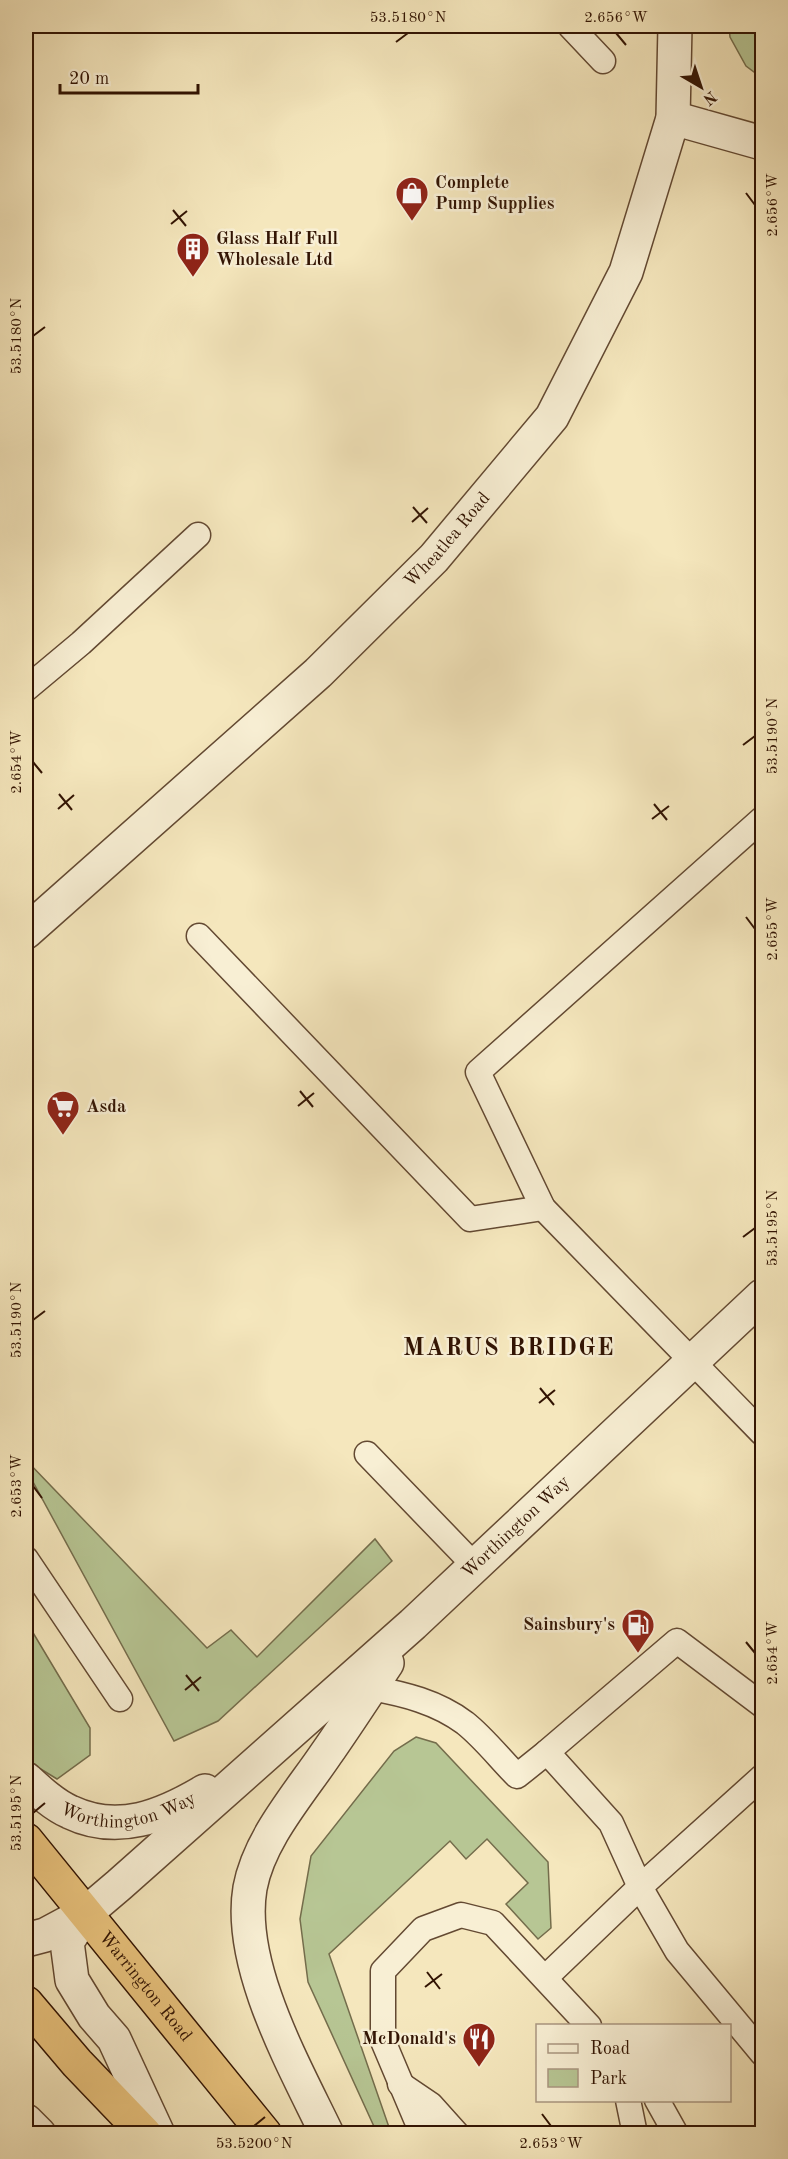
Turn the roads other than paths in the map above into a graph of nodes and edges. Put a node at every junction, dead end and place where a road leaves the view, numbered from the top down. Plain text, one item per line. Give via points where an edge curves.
1 (570, 26) edge
2 (675, 26) edge
3 (603, 62) dead end
4 (673, 118) junction
5 (762, 143) edge
6 (198, 535) dead end
7 (26, 689) edge
8 (762, 819) edge
9 (26, 932) edge
10 (199, 936) dead end
11 (543, 1208) junction
12 (762, 1296) edge
13 (694, 1362) junction
14 (762, 1433) edge
15 (368, 1454) dead end
16 (26, 1559) edge
17 (474, 1565) junction
18 (413, 1624) junction
19 (371, 1688) junction
20 (120, 1699) dead end
21 (762, 1705) edge
22 (547, 1752) junction
23 (265, 1755) junction
24 (762, 1778) edge
25 (26, 1779) edge
26 (26, 1840) edge
27 (640, 1887) junction
28 (86, 1913) junction
29 (26, 1940) edge
30 (545, 1978) junction
31 (26, 2003) edge
32 (588, 2024) edge
33 (762, 2053) edge
34 (400, 2084) junction
35 (628, 2102) edge
36 (658, 2102) edge
37 (26, 2121) edge
38 (39, 2133) edge
39 (145, 2133) edge
40 (158, 2133) edge
41 (265, 2133) edge
42 (327, 2133) edge
43 (429, 2133) edge
44 (457, 2133) edge
45 (634, 2133) edge
46 (675, 2133) edge

1 - 3 lane
2 - 4 street, Wheatlea Road
4 - 5 street
4 - 9 street, Wheatlea Road via 626,272 552,417 434,558 318,673
6 - 7 lane
8 - 11 lane via 478,1072
10 - 11 lane via 470,1219
11 - 13 lane
12 - 13 street, Worthington Way
13 - 14 lane
13 - 17 street, Worthington Way
15 - 17 lane
16 - 20 lane
17 - 18 street, Worthington Way
18 - 19 street
18 - 23 street, Worthington Way
19 - 22 lane via 413,1696 437,1706 465,1723 517,1776
19 - 42 street via 265,1844 250,1888 248,1927 258,1977
21 - 22 lane via 677,1641
22 - 27 lane via 611,1823
23 - 25 street, Worthington Way via 159,1816 120,1823 69,1812
23 - 28 street, Worthington Way
24 - 27 lane
26 - 28 highway, Warrington Road
27 - 30 lane
27 - 33 lane via 677,1951
28 - 29 street, Worthington Way via 45,1935
28 - 40 street, Worthington Way via 68,1942 72,1980 114,2039
28 - 41 highway, Warrington Road
30 - 32 lane
30 - 34 lane via 493,1923 461,1915 423,1929 383,1971 383,2041
31 - 39 highway
34 - 43 lane via 416,2119
34 - 44 lane via 431,2105
35 - 45 lane
36 - 46 lane
37 - 38 street

